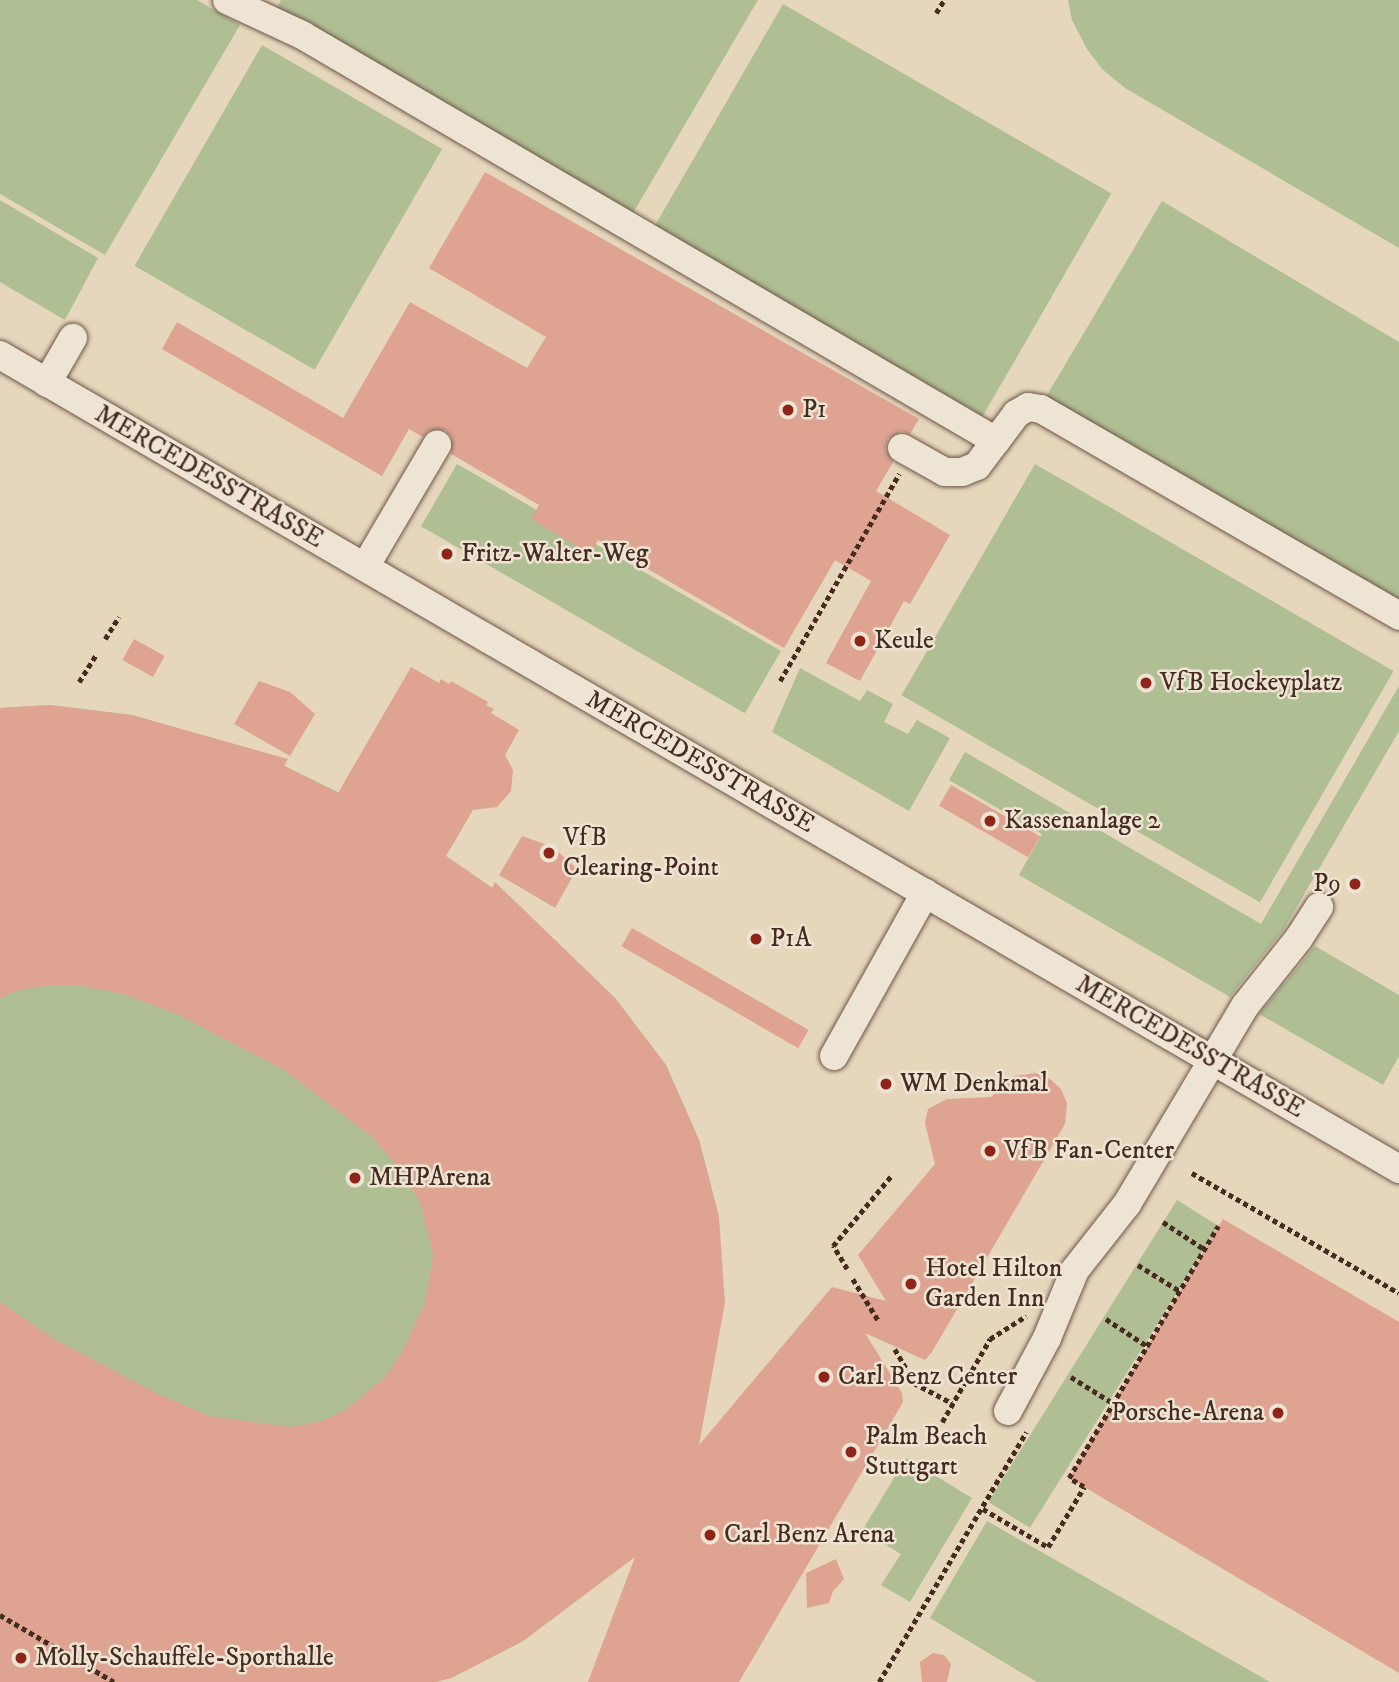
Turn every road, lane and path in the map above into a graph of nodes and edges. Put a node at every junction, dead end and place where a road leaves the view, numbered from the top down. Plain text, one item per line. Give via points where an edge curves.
1 (227, 0) edge
2 (944, 0) edge
3 (936, 13) dead end
4 (73, 338) dead end
5 (0, 355) edge
6 (47, 383) junction
7 (996, 441) junction
8 (437, 445) dead end
9 (906, 450) joint
10 (365, 567) junction
11 (1399, 616) edge
12 (119, 617) dead end
13 (105, 639) dead end
14 (96, 655) dead end
15 (780, 681) dead end
16 (79, 682) dead end
17 (925, 893) junction
18 (1319, 907) dead end
19 (834, 1056) dead end
20 (1213, 1061) junction
21 (1399, 1169) edge
22 (1192, 1173) dead end
23 (892, 1175) dead end
24 (1163, 1222) dead end
25 (1218, 1226) dead end
26 (1204, 1249) junction
27 (1138, 1265) dead end
28 (847, 1269) dead end
29 (853, 1279) dead end
30 (1180, 1291) junction
31 (1399, 1293) edge
32 (1106, 1319) dead end
33 (877, 1320) dead end
34 (990, 1339) dead end
35 (1147, 1346) junction
36 (895, 1349) dead end
37 (909, 1373) dead end
38 (1072, 1377) dead end
39 (914, 1383) dead end
40 (1113, 1403) junction
41 (953, 1404) junction
42 (1008, 1411) dead end
43 (942, 1422) dead end
44 (1015, 1450) dead end
45 (983, 1508) junction
46 (0, 1615) edge
47 (114, 1682) edge
48 (879, 1682) edge

1 - 7 street via 302,35
2 - 3 path
4 - 6 street
5 - 6 street, MERCEDESSTRASSE
6 - 10 street, MERCEDESSTRASSE
7 - 9 street via 976,466 962,472 945,472
7 - 11 street via 1016,414 1028,408 1041,409
8 - 10 street
9 - 15 path
10 - 17 street, MERCEDESSTRASSE
12 - 13 path
14 - 16 path
17 - 19 street
17 - 20 street, MERCEDESSTRASSE
18 - 20 street via 1245,1006
20 - 21 street, MERCEDESSTRASSE
20 - 42 street via 1127,1205 1075,1270 1047,1338
22 - 31 path
23 - 28 path via 833,1246
24 - 26 path
25 - 26 path
26 - 30 path
27 - 30 path
29 - 33 path
30 - 35 path
32 - 35 path
34 - 41 path
35 - 40 path
36 - 37 path
38 - 40 path
39 - 41 path
40 - 45 path via 1069,1478 1084,1487 1048,1547
41 - 43 path
44 - 45 path
45 - 48 path
46 - 47 path

